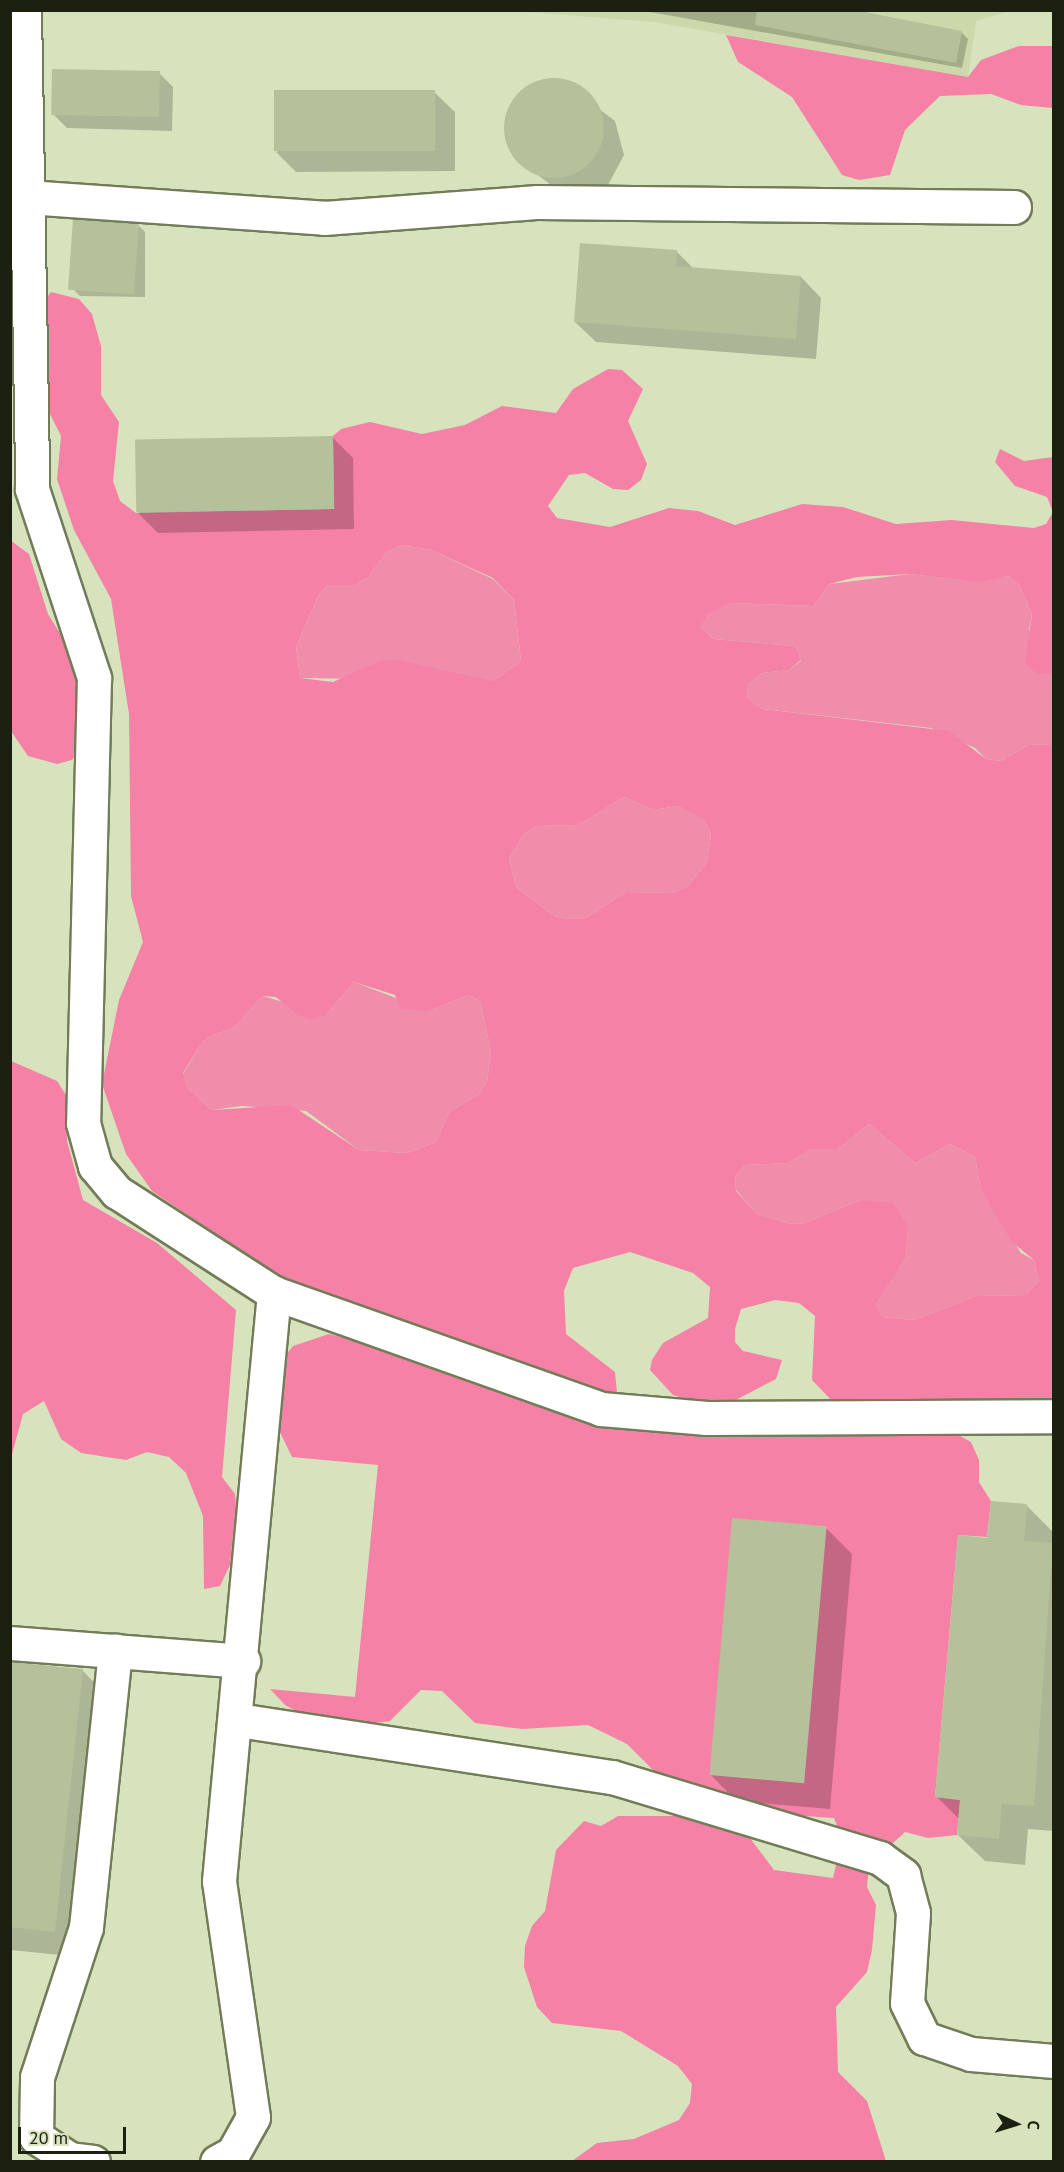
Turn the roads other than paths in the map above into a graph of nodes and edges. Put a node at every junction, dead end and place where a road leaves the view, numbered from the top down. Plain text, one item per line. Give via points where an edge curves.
1 (24, 10) edge
2 (18, 145) edge
3 (27, 197) junction
4 (1014, 207) dead end
5 (274, 1293) junction
6 (1053, 1416) edge
7 (10, 1642) edge
8 (115, 1651) junction
9 (243, 1661) junction
10 (238, 1720) junction
11 (1053, 2061) edge
12 (93, 2162) edge
13 (217, 2162) edge

1 - 2 lane
2 - 3 lane
3 - 4 lane via 324,218 538,202
3 - 5 lane via 32,489 94,678 83,1123 95,1166 117,1191
5 - 6 lane via 601,1409 707,1418
5 - 9 lane
7 - 8 lane
8 - 9 lane
8 - 12 lane via 86,1927 37,2077 36,2138 70,2159
9 - 10 lane
10 - 11 lane via 612,1777 880,1858 903,1875 913,1913 907,2003 924,2038 971,2054
10 - 13 lane via 219,1881 254,2117 233,2153

